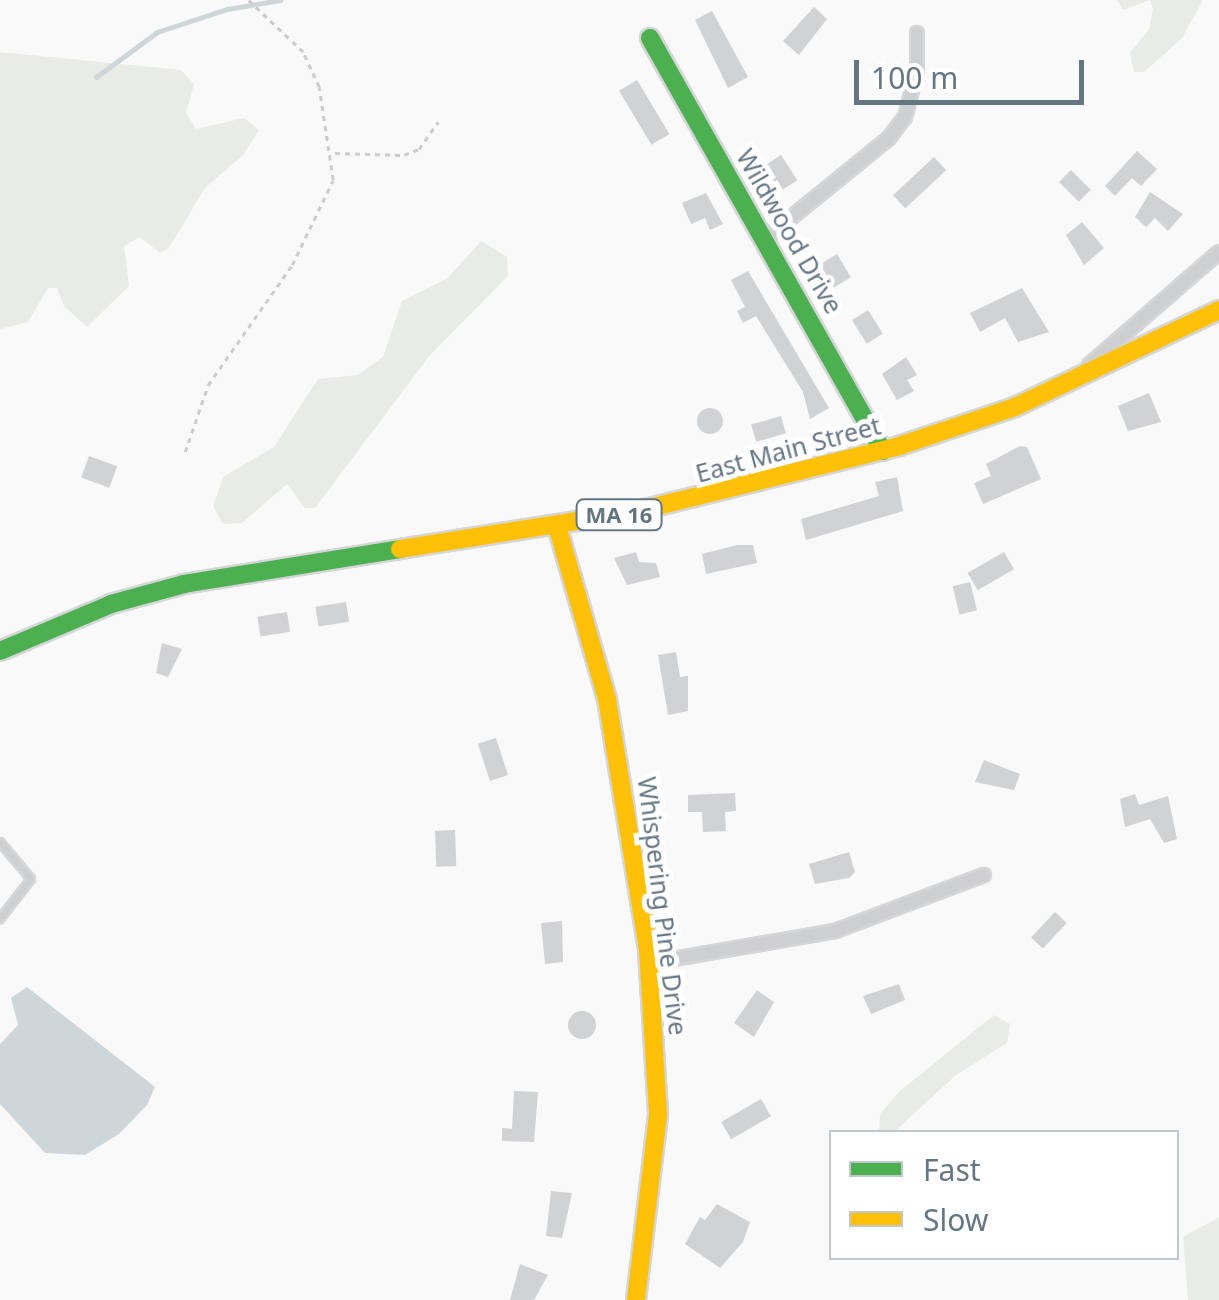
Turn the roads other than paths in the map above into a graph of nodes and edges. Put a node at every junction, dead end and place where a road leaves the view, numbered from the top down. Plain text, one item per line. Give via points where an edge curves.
1 (916, 33) dead end
2 (650, 38) dead end
3 (766, 238) junction
4 (1219, 252) edge
5 (1219, 310) edge
6 (1064, 386) junction
7 (884, 451) junction
8 (556, 526) junction
9 (0, 651) edge
10 (1, 845) edge
11 (984, 875) dead end
12 (0, 919) edge
13 (650, 963) junction
14 (636, 1300) edge

1 - 3 street via 918,71 905,116 889,138
2 - 3 main road, Wildwood Drive
3 - 7 main road, Wildwood Drive
4 - 6 street
5 - 6 main road, East Main Street / MA 16
6 - 7 main road, East Main Street / MA 16
7 - 8 main road, East Main Street / MA 16
8 - 9 main road, East Main Street / MA 16 via 184,584 111,604
8 - 13 main road, Whispering Pine Drive via 616,743
10 - 12 lane via 31,879
11 - 13 street via 835,931
13 - 14 main road, Whispering Pine Drive via 658,1115

